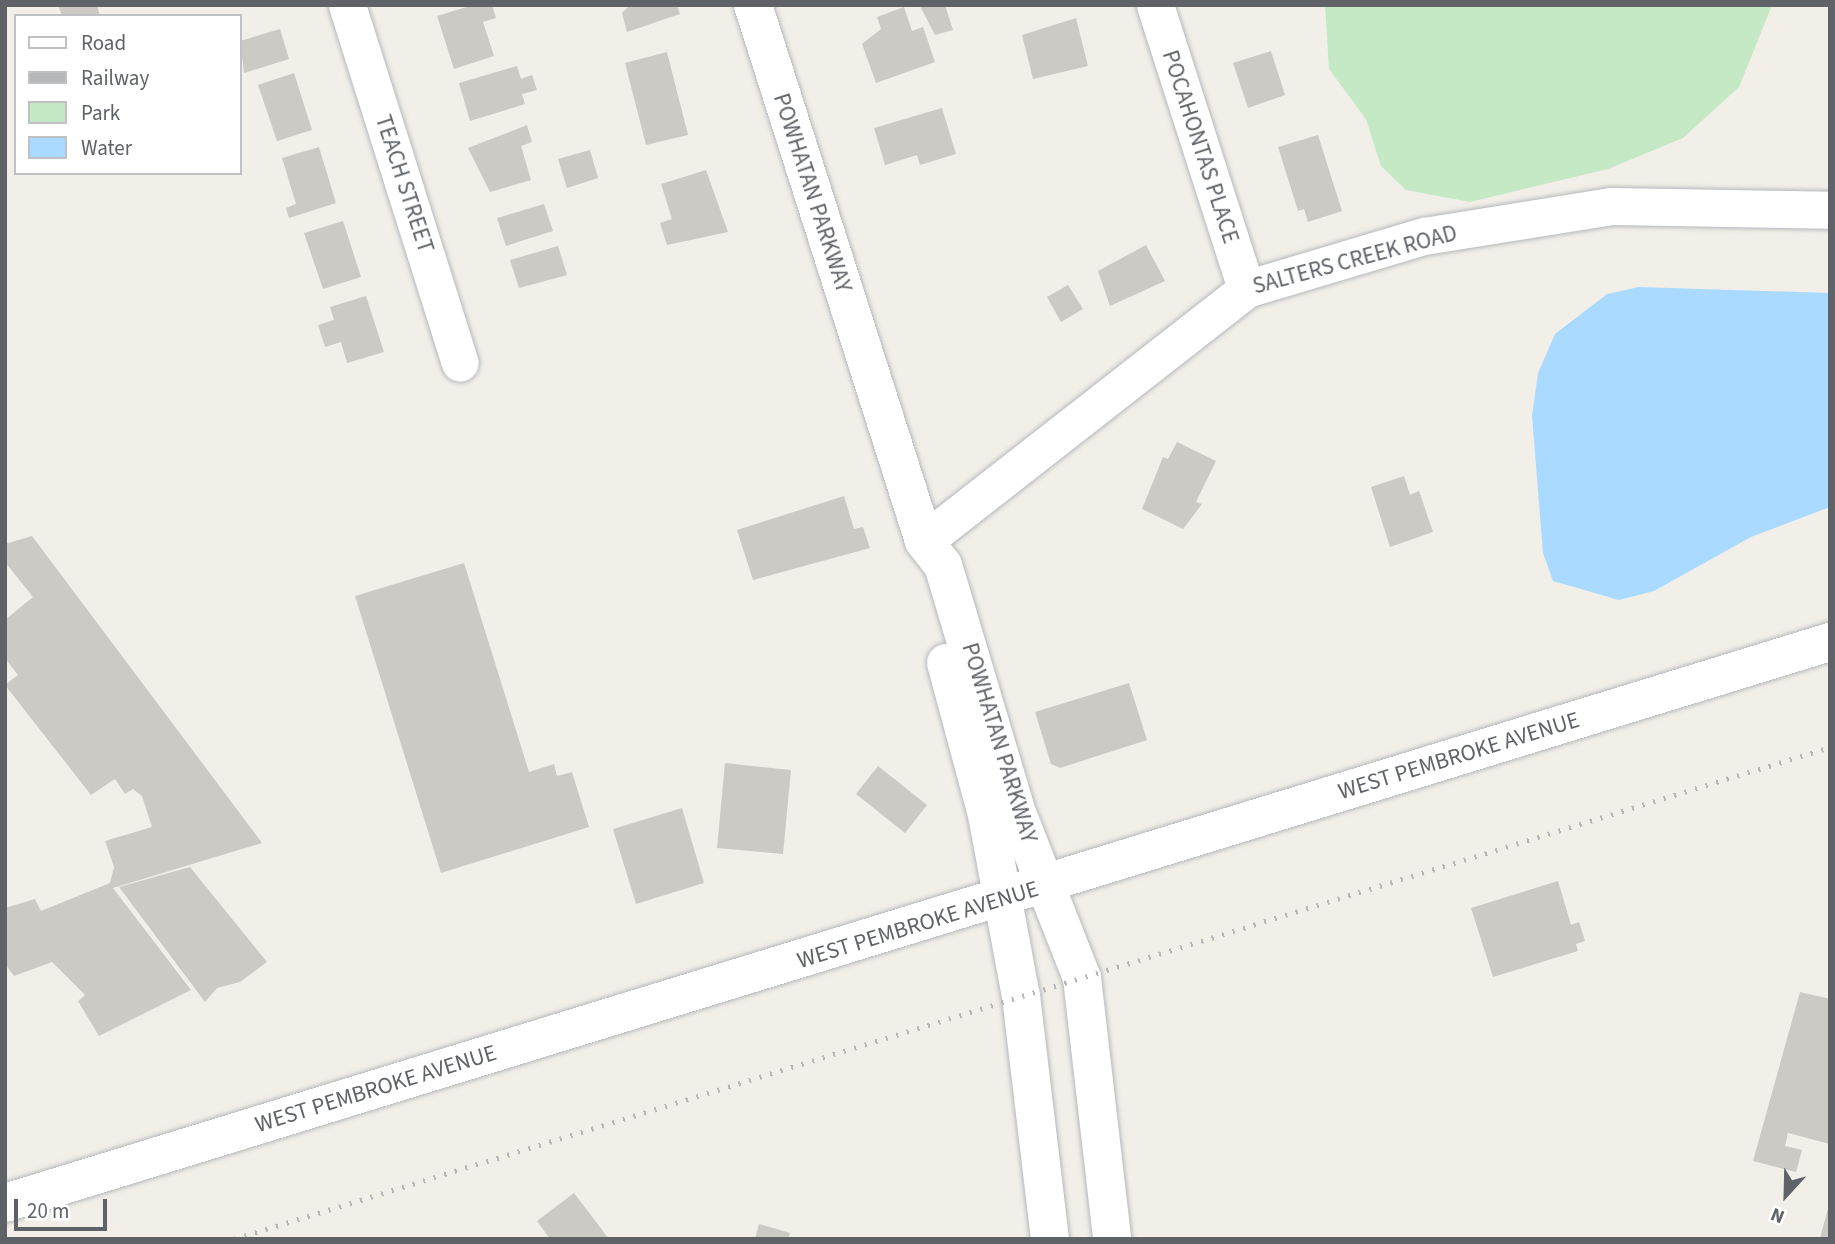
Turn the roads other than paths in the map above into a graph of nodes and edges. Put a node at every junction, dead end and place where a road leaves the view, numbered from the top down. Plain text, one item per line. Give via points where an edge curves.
1 (347, 5) edge
2 (752, 5) edge
3 (1155, 5) edge
4 (1830, 210) edge
5 (1246, 289) junction
6 (460, 363) dead end
7 (924, 541) junction
8 (1830, 642) edge
9 (1045, 886) junction
10 (1003, 900) junction
11 (5, 1203) edge
12 (1050, 1239) edge
13 (1111, 1239) edge

1 - 6 street, TEACH STREET
2 - 7 main road, POWHATAN PARKWAY
3 - 5 street, POCAHONTAS PLACE
4 - 5 street, SALTERS CREEK ROAD via 1611,206 1424,236
5 - 7 street, SALTERS CREEK ROAD
7 - 9 main road, POWHATAN PARKWAY via 943,565
7 - 10 main road, POWHATAN PARKWAY via 916,566 960,707
8 - 9 main road, WEST PEMBROKE AVENUE
9 - 10 main road, WEST PEMBROKE AVENUE
9 - 13 main road, POWHATAN PARKWAY via 1082,978
10 - 11 main road, WEST PEMBROKE AVENUE
10 - 12 main road, POWHATAN PARKWAY

